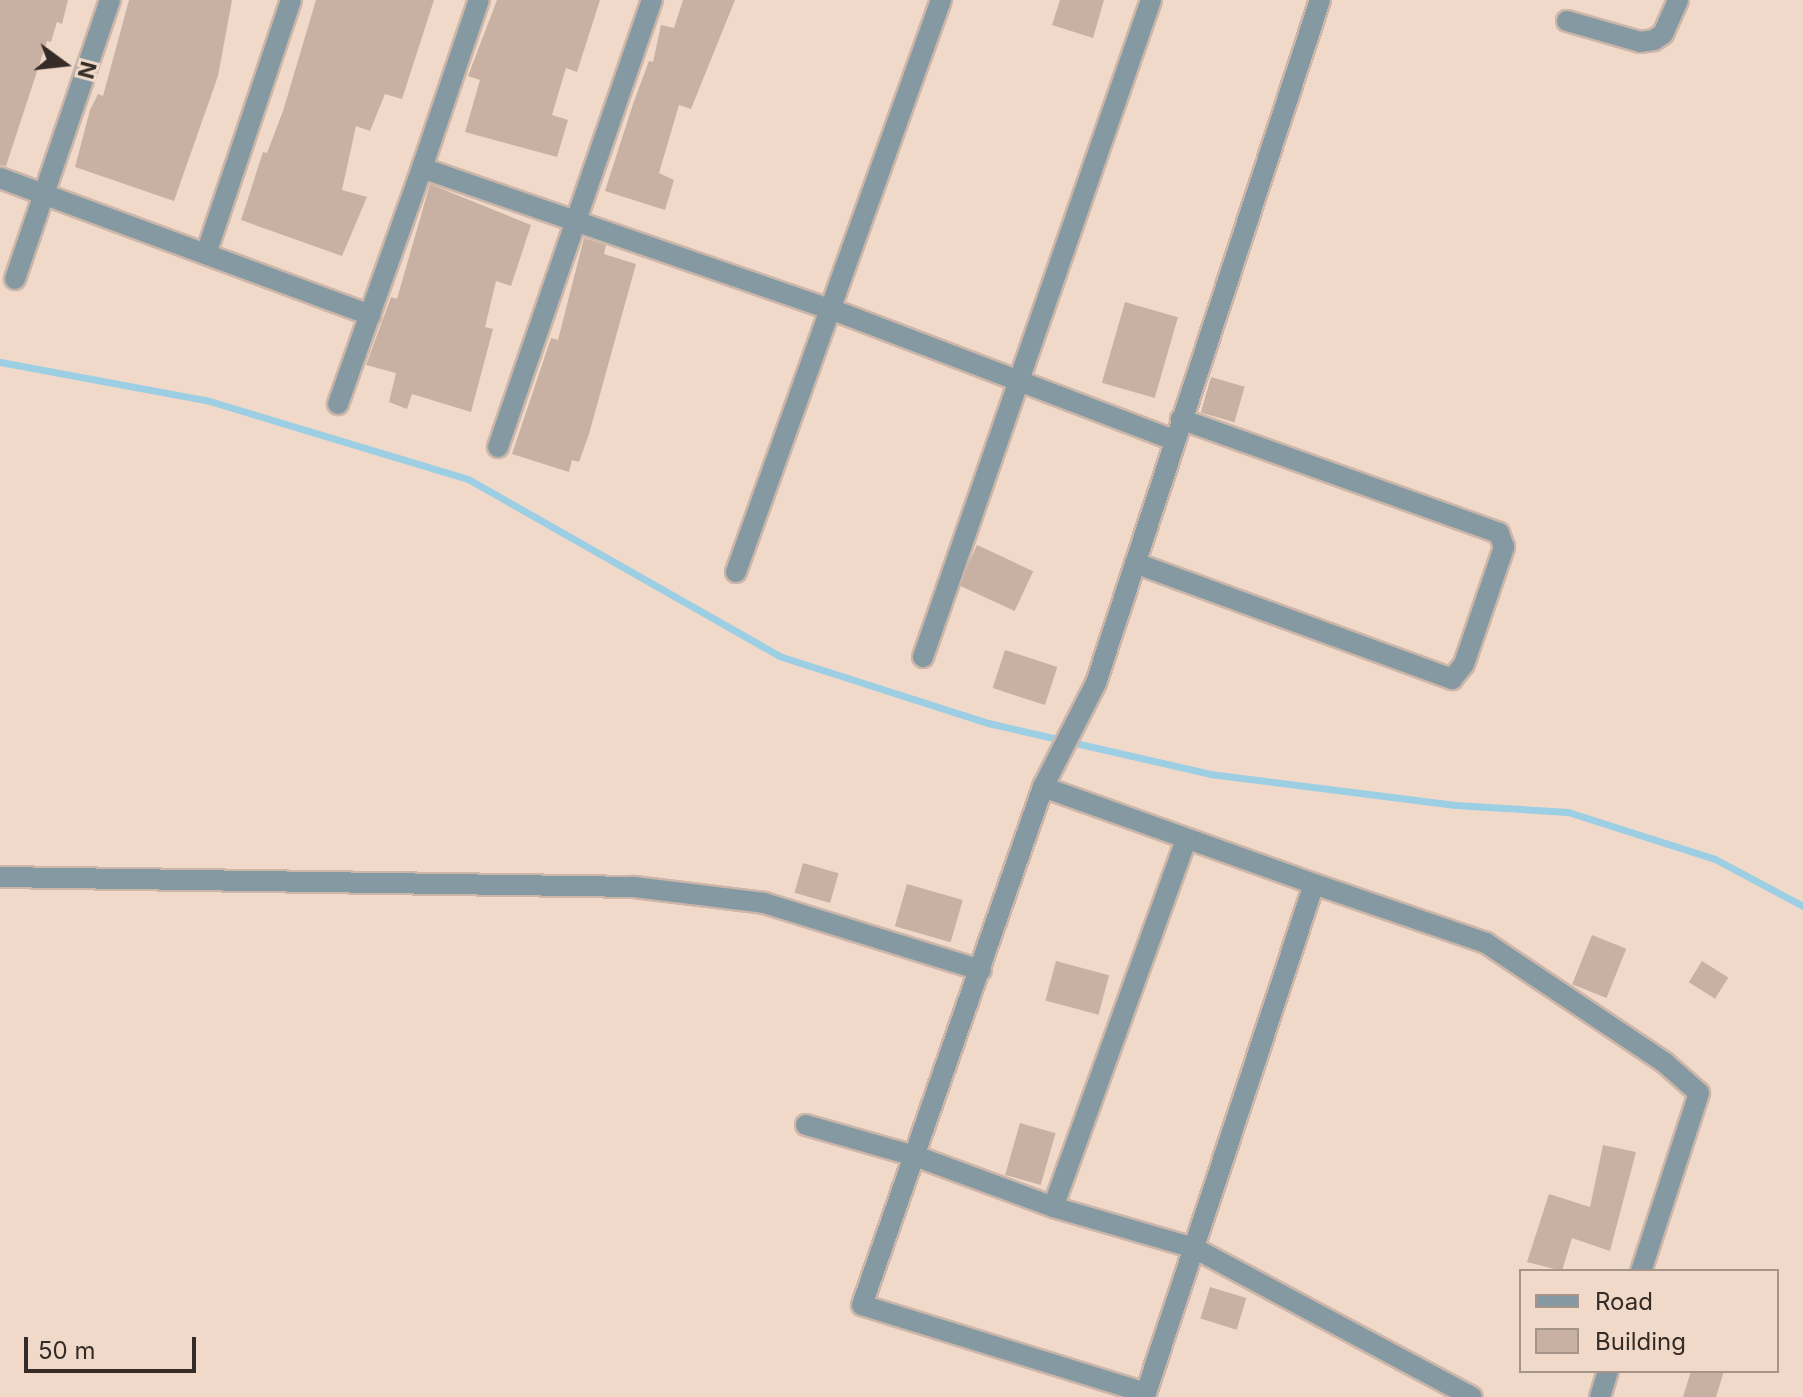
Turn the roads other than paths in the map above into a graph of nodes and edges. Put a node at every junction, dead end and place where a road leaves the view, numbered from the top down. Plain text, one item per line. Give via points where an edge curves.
1 (110, 0) edge
2 (291, 0) edge
3 (479, 0) edge
4 (652, 0) edge
5 (941, 0) edge
6 (1151, 0) edge
7 (1320, 0) edge
8 (1678, 0) edge
9 (1567, 21) dead end
10 (422, 168) junction
11 (0, 178) edge
12 (44, 195) junction
13 (575, 223) junction
14 (206, 254) junction
15 (15, 279) dead end
16 (833, 310) junction
17 (370, 315) junction
18 (1021, 384) junction
19 (338, 404) dead end
20 (1181, 419) junction
21 (1174, 440) junction
22 (498, 447) dead end
23 (1135, 563) junction
24 (736, 572) dead end
25 (923, 657) dead end
26 (1043, 787) junction
27 (1186, 840) junction
28 (0, 877) edge
29 (1314, 884) junction
30 (981, 970) junction
31 (806, 1125) dead end
32 (918, 1157) junction
33 (1053, 1207) junction
34 (1194, 1248) junction
35 (1642, 1269) edge
36 (1607, 1373) edge
37 (1145, 1395) edge
38 (1472, 1397) edge
39 (1600, 1397) edge

1 - 12 street
2 - 14 street
3 - 10 street
4 - 13 street
5 - 16 street
6 - 18 street
7 - 20 street
8 - 9 street via 1663,34 1654,40 1640,42
10 - 13 street
10 - 17 street
11 - 12 street
12 - 14 street
12 - 15 street
13 - 16 street
13 - 22 street
14 - 17 street
16 - 18 street
16 - 24 street
17 - 19 street
18 - 21 street
18 - 25 street
20 - 21 street
20 - 23 street via 1499,533 1504,547 1464,664 1452,679
21 - 23 street
23 - 26 street via 1078,723
26 - 27 street
26 - 30 street
27 - 29 street
27 - 33 street
28 - 30 street via 634,887 764,903
29 - 34 street
29 - 35 street via 1486,943 1665,1063 1699,1093
30 - 32 street
31 - 32 street
32 - 33 street
32 - 37 street via 862,1305
33 - 34 street
34 - 37 street
34 - 38 street
36 - 39 street

